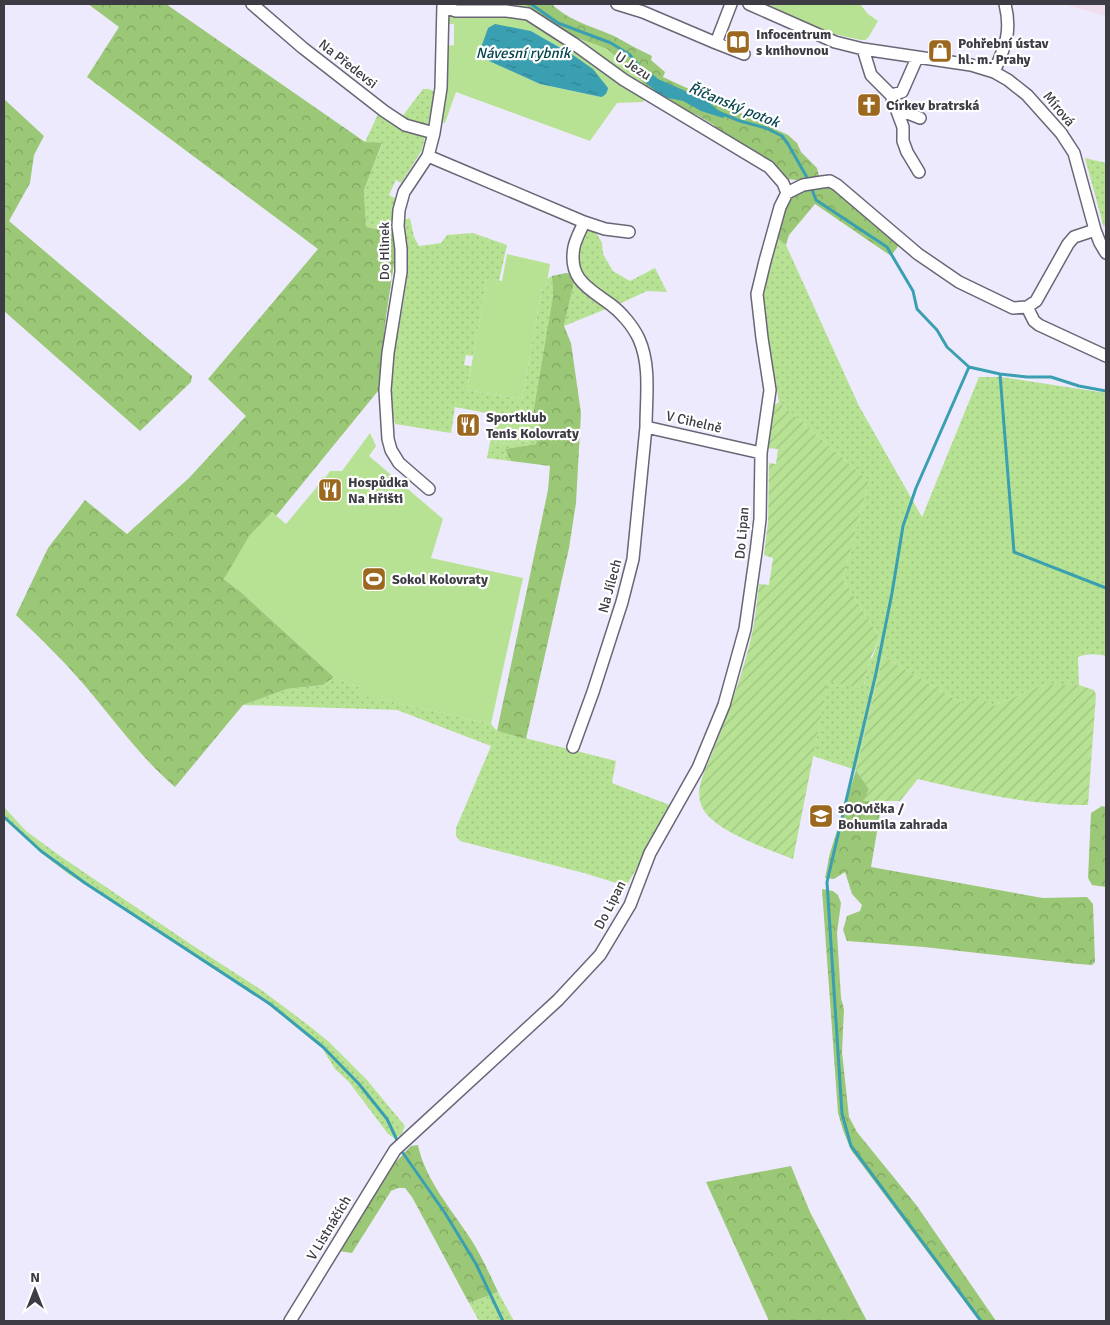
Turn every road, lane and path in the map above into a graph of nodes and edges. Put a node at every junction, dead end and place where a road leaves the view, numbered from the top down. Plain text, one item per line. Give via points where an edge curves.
1 (252, 4) edge
2 (617, 4) edge
3 (731, 4) edge
4 (750, 4) edge
5 (1005, 4) edge
6 (444, 5) edge
7 (716, 43) junction
8 (863, 49) junction
9 (744, 54) dead end
10 (917, 58) junction
11 (994, 72) junction
12 (891, 95) junction
13 (897, 109) junction
14 (920, 118) dead end
15 (434, 132) junction
16 (428, 156) junction
17 (919, 172) dead end
18 (787, 193) junction
19 (584, 222) junction
20 (1095, 230) junction
21 (629, 232) dead end
22 (1106, 253) edge
23 (1027, 306) junction
24 (1106, 356) edge
25 (646, 427) junction
26 (761, 453) junction
27 (429, 489) dead end
28 (573, 747) dead end
29 (395, 1150) joint
30 (290, 1321) edge

1 - 15 street, Na Předevsi via 404,126
2 - 7 street
3 - 7 street
4 - 8 street, Mírová via 835,42
5 - 11 street via 1009,32
6 - 15 street, Do Hlinek via 441,88
6 - 18 street, U Jezu via 456,11 528,14 624,80 769,167
7 - 9 street
8 - 10 street, Mírová
8 - 12 street via 871,75
10 - 11 street, Mírová via 971,65
10 - 12 street via 902,92
11 - 20 street, Mírová via 1027,95 1074,153
12 - 13 street
13 - 14 street
13 - 17 street via 903,127 903,141
15 - 16 street, Do Hlinek
16 - 19 street
16 - 27 street, Do Hlinek via 404,192 399,210 401,272 385,390 391,450 399,463
18 - 23 street via 803,185 830,181 918,254 959,282 1007,306
18 - 26 street, Do Lipan via 780,207 758,294 770,390
19 - 21 street via 605,230
19 - 25 street, V Cihelně via 574,247 573,269 586,288 611,305 630,324 639,339 647,375
20 - 22 street, Mírová
20 - 23 street via 1074,236 1039,298
23 - 24 street via 1039,325
25 - 26 street, V Cihelně
25 - 28 street, Na Jílech via 633,559 620,611
26 - 29 street, Do Lipan via 760,519 745,629 726,697 698,768 650,853 630,905 600,955 558,1000
29 - 30 street, V Listnáčích

